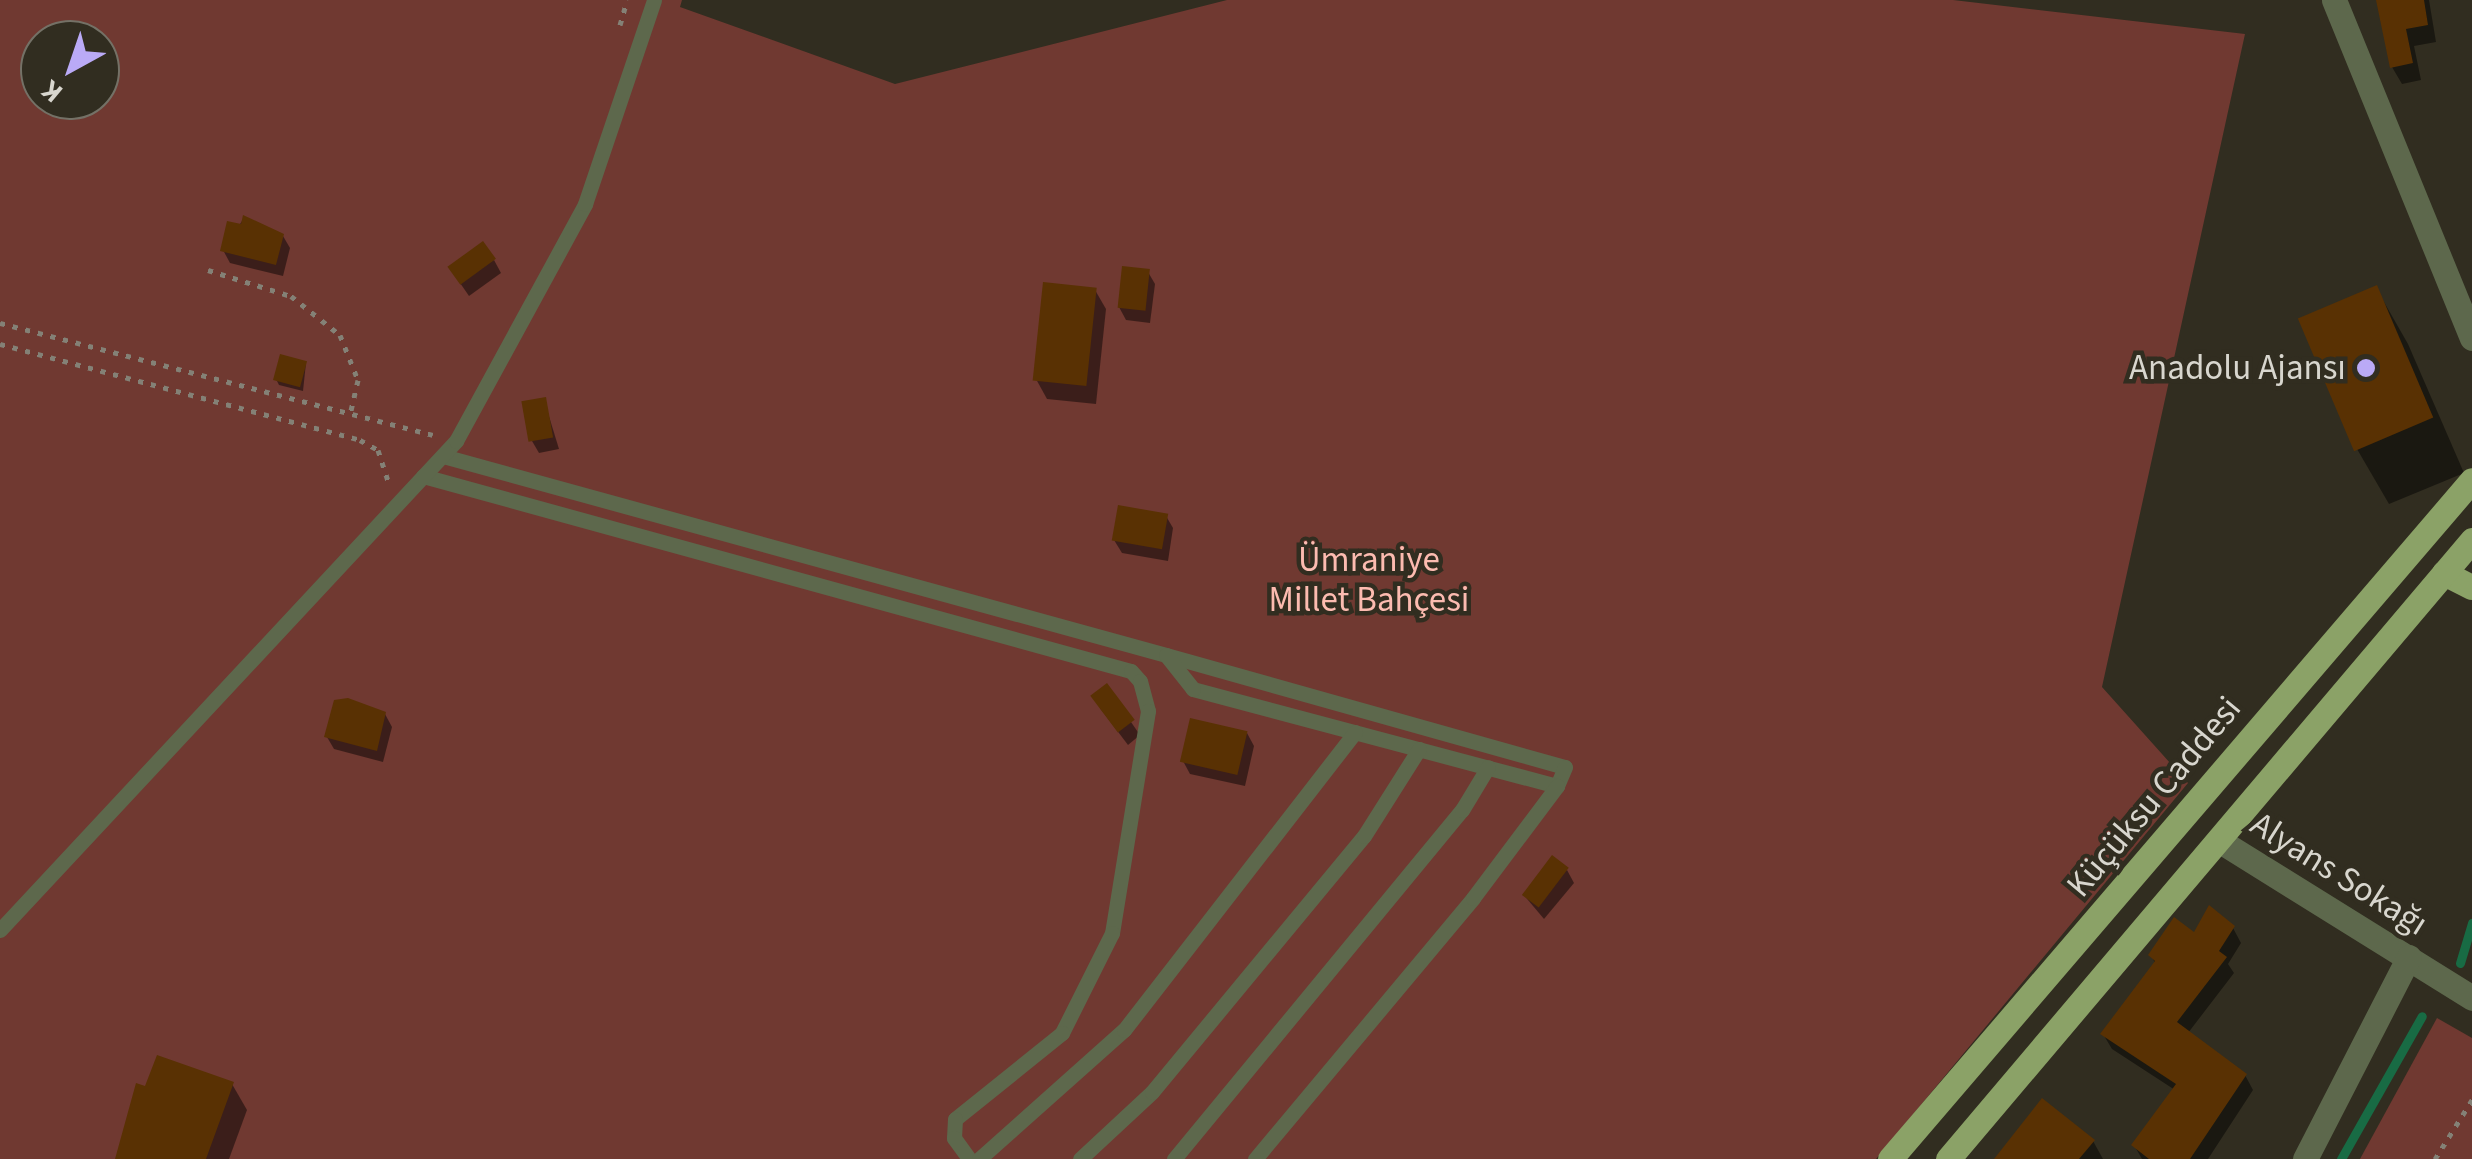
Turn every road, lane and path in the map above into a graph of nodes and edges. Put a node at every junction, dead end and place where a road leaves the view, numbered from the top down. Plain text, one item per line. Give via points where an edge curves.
1 (627, 0) edge
2 (654, 0) edge
3 (2334, 0) edge
4 (617, 38) dead end
5 (208, 270) dead end
6 (0, 323) edge
7 (2472, 338) edge
8 (0, 344) edge
9 (350, 414) junction
10 (437, 452) junction
11 (423, 476) junction
12 (2472, 480) edge
13 (398, 484) dead end
14 (2472, 540) edge
15 (2444, 573) junction
16 (2472, 587) edge
17 (1166, 655) junction
18 (1355, 732) junction
19 (1420, 749) junction
20 (1488, 767) junction
21 (1557, 786) junction
22 (2187, 814) junction
23 (2220, 841) junction
24 (72, 853) junction
25 (67, 880) dead end
26 (0, 930) edge
27 (2408, 957) junction
28 (2472, 998) edge
29 (2472, 1100) edge
30 (969, 1159) edge
31 (979, 1159) edge
32 (1080, 1159) edge
33 (1174, 1159) edge
34 (1255, 1159) edge
35 (1890, 1159) edge
36 (1948, 1159) edge
37 (2304, 1159) edge
38 (2434, 1159) edge

1 - 4 path
2 - 10 lane via 585,204
3 - 7 street
5 - 9 path via 291,296 340,335 353,354 358,380
6 - 9 path
8 - 13 path via 360,440 387,463 387,496
9 - 10 path via 442,437
10 - 11 lane
10 - 17 lane
11 - 24 lane
11 - 30 lane via 1131,672 1140,681 1148,711 1112,933 1062,1032 955,1119 954,1138
12 - 22 main road, Küçüksu Caddesi
14 - 15 main road
15 - 16 main road
15 - 23 main road
17 - 18 lane via 1192,689
17 - 21 lane via 1564,767
18 - 19 lane
18 - 31 lane via 1124,1030
19 - 20 lane
19 - 32 lane via 1364,836 1219,1012 1133,1113
20 - 21 lane
20 - 33 lane via 1462,810
21 - 34 lane via 1474,898
22 - 23 main road
22 - 35 main road, Küçüksu Caddesi
23 - 27 street, Alyans Sokağı
23 - 36 main road
24 - 25 lane
24 - 26 lane
27 - 28 street, Alyans Sokağı
27 - 37 street
29 - 38 path

